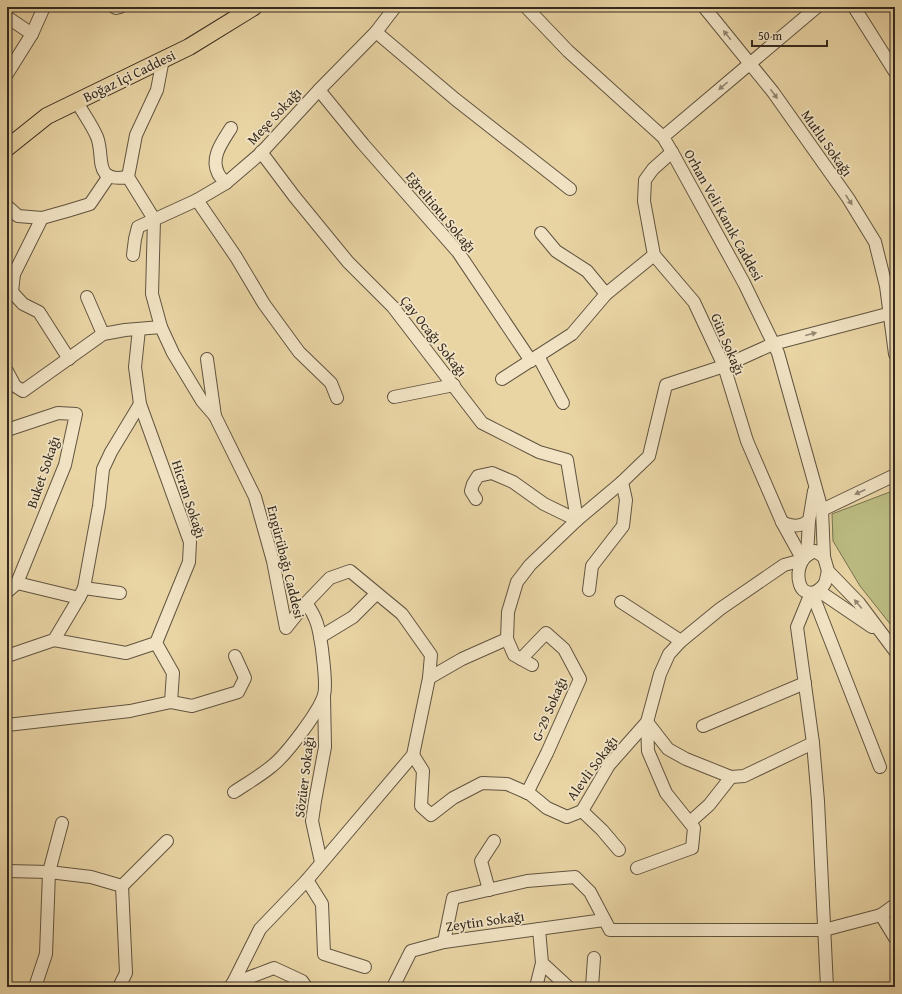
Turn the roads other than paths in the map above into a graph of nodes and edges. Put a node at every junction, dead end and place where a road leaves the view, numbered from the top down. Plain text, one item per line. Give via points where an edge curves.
1 (44, 7) edge
2 (114, 7) edge
3 (120, 7) edge
4 (254, 7) edge
5 (395, 7) edge
6 (526, 7) edge
7 (704, 7) edge
8 (817, 7) edge
9 (854, 7) edge
10 (7, 17) edge
11 (376, 32) junction
12 (32, 34) junction
13 (163, 60) junction
14 (750, 63) junction
15 (895, 72) edge
16 (7, 74) edge
17 (319, 90) junction
18 (77, 102) junction
19 (231, 128) dead end
20 (663, 137) junction
21 (7, 148) edge
22 (261, 152) junction
23 (672, 152) junction
24 (109, 176) junction
25 (128, 177) junction
26 (226, 183) junction
27 (570, 188) dead end
28 (198, 200) junction
29 (7, 206) edge
30 (42, 218) junction
31 (154, 220) junction
32 (541, 233) dead end
33 (133, 255) dead end
34 (654, 255) junction
35 (606, 294) junction
36 (87, 297) dead end
37 (892, 313) edge
38 (161, 326) junction
39 (138, 329) junction
40 (103, 334) junction
41 (773, 344) junction
42 (895, 354) edge
43 (68, 359) junction
44 (207, 359) dead end
45 (534, 359) junction
46 (724, 366) junction
47 (7, 371) edge
48 (502, 379) dead end
49 (454, 385) junction
50 (394, 397) dead end
51 (336, 398) dead end
52 (563, 403) dead end
53 (140, 404) junction
54 (215, 416) junction
55 (7, 430) edge
56 (895, 475) edge
57 (622, 482) junction
58 (815, 487) junction
59 (476, 499) dead end
60 (822, 510) junction
61 (577, 520) junction
62 (810, 521) junction
63 (782, 522) junction
64 (824, 557) junction
65 (804, 559) junction
66 (828, 571) junction
67 (16, 583) junction
68 (800, 586) junction
69 (589, 590) dead end
70 (7, 592) edge
71 (814, 592) junction
72 (82, 593) junction
73 (120, 593) dead end
74 (376, 594) junction
75 (621, 602) dead end
76 (306, 604) junction
77 (797, 627) junction
78 (882, 634) junction
79 (320, 637) junction
80 (507, 639) junction
81 (54, 640) junction
82 (682, 641) junction
83 (156, 643) junction
84 (895, 651) edge
85 (7, 656) edge
86 (235, 656) dead end
87 (429, 678) junction
88 (805, 683) junction
89 (324, 694) junction
90 (171, 702) junction
91 (647, 722) junction
92 (7, 725) edge
93 (703, 726) dead end
94 (813, 743) junction
95 (413, 755) junction
96 (880, 768) dead end
97 (731, 777) junction
98 (234, 792) dead end
99 (527, 793) junction
100 (582, 811) junction
101 (690, 822) junction
102 (62, 823) dead end
103 (167, 841) dead end
104 (494, 841) dead end
105 (619, 850) dead end
106 (321, 862) junction
107 (637, 868) dead end
108 (7, 871) edge
109 (49, 872) junction
110 (307, 880) junction
111 (122, 886) junction
112 (489, 890) junction
113 (895, 905) edge
114 (881, 915) junction
115 (604, 920) junction
116 (539, 929) junction
117 (824, 930) junction
118 (895, 938) edge
119 (444, 942) junction
120 (594, 958) dead end
121 (542, 963) junction
122 (365, 967) dead end
123 (232, 986) edge
124 (35, 987) edge
125 (119, 987) edge
126 (306, 987) edge
127 (393, 987) edge
128 (536, 987) edge
129 (568, 987) edge
130 (592, 987) edge
131 (827, 987) edge

1 - 12 street
2 - 3 street
4 - 13 main road, Boğaz İçi Caddesi
5 - 11 street, Meşe Sokağı
6 - 20 street, Orhan Veli Kanık Caddesi via 568,51
14 -> 7 street, Mutlu Sokağı
8 - 14 street
9 - 15 street
10 - 12 street
11 - 17 street, Meşe Sokağı
11 - 27 street via 455,100
12 - 16 street
13 - 18 main road, Boğaz İçi Caddesi
13 - 25 street via 157,90 136,135
14 -> 20 street
14 -> 37 street, Mutlu Sokağı via 818,155 875,242
17 - 22 street, Meşe Sokağı
17 - 45 street, Eğreltiotu Sokağı via 458,252
18 - 21 main road, Boğaz İçi Caddesi via 47,116
18 - 24 street via 97,137 101,167
19 - 26 street via 215,160 218,173
20 - 23 street, Orhan Veli Kanık Caddesi
22 - 26 street, Meşe Sokağı
22 - 49 street, Çay Ocağı Sokağı via 348,262 393,307
23 - 34 street, Gün Sokağı via 645,180 644,201
23 - 41 street, Orhan Veli Kanık Caddesi via 744,283
24 - 25 street via 118,179
24 - 30 street via 90,204
25 - 31 street
26 - 28 street, Meşe Sokağı
28 - 31 street, Meşe Sokağı
28 - 51 street via 264,304 299,352 331,383
29 - 30 street via 18,216
30 - 43 street via 14,274 12,292 23,304 39,312
31 - 33 street, Meşe Sokağı via 138,227
31 - 38 street, Engürübağı Caddesi via 152,294
32 - 35 street via 556,250 587,271
34 - 35 street
34 - 46 street, Gün Sokağı via 694,302
35 - 45 street via 572,334
36 - 40 street
41 -> 37 street
37 - 42 street, Mutlu Sokağı
38 - 39 street
38 - 54 street, Engürübağı Caddesi via 173,352
39 - 40 street
39 - 53 street, Hicran Sokağı via 135,367
40 - 43 street
41 - 46 street
41 - 58 street, Orhan Veli Kanık Caddesi via 778,353
43 - 47 street via 23,391 14,386
44 - 54 street
45 - 48 street
45 - 52 street, Eğreltiotu Sokağı
46 - 57 street via 666,385 649,456
46 - 63 street, Gün Sokağı via 747,441
49 - 50 street
49 - 61 street, Çay Ocağı Sokağı via 482,423 538,452 567,460
53 - 72 street via 110,452 103,469 99,506
53 - 83 street, Hicran Sokağı via 190,542 189,562
54 - 76 street, Engürübağı Caddesi via 255,497 273,562 286,628
55 - 67 street, Buket Sokağı via 58,413 76,414 65,465
56 -> 60 street
57 - 61 street
57 - 69 street via 626,500 623,526 592,566
58 - 60 street, Orhan Veli Kanık Caddesi
58 - 62 street
59 - 61 street via 471,491 478,476 492,473 513,482 544,504
60 - 64 street, Orhan Veli Kanık Caddesi
61 - 80 street via 530,565 517,582 508,612
62 - 63 street via 794,526
62 - 65 street
63 - 65 street, Gün Sokağı
64 - 65 street via 815,551
64 - 66 street
65 - 68 street via 799,576
65 - 82 street, Alevli Sokağı via 784,565 720,609
66 - 71 street via 824,584
78 -> 66 street
67 - 70 street, Buket Sokağı
67 - 72 street
68 - 71 street via 804,591
68 - 77 street
71 - 77 street
71 - 78 street
71 - 96 street
72 - 73 street
72 - 81 street
74 - 76 street, Engürübağı Caddesi via 350,571 330,578
74 - 79 street via 353,617
74 - 87 street, Engürübağı Caddesi via 402,614 431,655
75 - 82 street
76 - 79 street, Sözüer Sokağı via 314,613
77 - 88 street
78 - 84 street
79 - 89 street, Sözüer Sokağı
80 - 87 street
80 - 99 street, G-29 Sokağı via 514,655 526,662 546,633 564,649 580,679
81 - 83 street via 126,653
81 - 85 street
82 - 91 street, Alevli Sokağı via 669,654 660,674
83 - 90 street via 172,673
86 - 90 street via 245,678 238,692 192,706
87 - 95 street, Engürübağı Caddesi
88 - 93 street
88 - 94 street
89 - 98 street via 301,733 272,766
89 - 106 street, Sözüer Sokağı via 325,747 312,821
90 - 92 street via 130,711
91 - 97 street via 668,749
91 - 100 street, Alevli Sokağı via 609,765
91 - 101 street via 648,751 666,793
94 - 97 street via 744,776
94 - 117 street
95 - 99 street, Alevli Sokağı via 423,771 421,806 431,815 453,798 482,783 507,784
95 - 106 street, Engürübağı Caddesi
97 - 101 street via 709,805
99 - 100 street, Alevli Sokağı via 547,808 567,817
100 - 105 street
101 - 107 street via 694,828 692,848
102 - 109 street
103 - 111 street
104 - 112 street via 481,861
106 - 110 street, Engürübağı Caddesi
108 - 109 street
109 - 111 street via 91,877
109 - 124 street via 46,954
110 - 122 street via 322,904 324,954
110 - 123 street, Engürübağı Caddesi via 260,929
111 - 125 street via 126,973
112 - 115 street via 527,881 575,877 590,892
112 - 119 street via 453,898
113 - 114 street
114 - 117 street
114 - 118 street
115 - 116 street, Zeytin Sokağı
115 - 117 street via 610,930
116 - 119 street, Zeytin Sokağı
116 - 121 street
117 - 131 street
119 - 127 street, Zeytin Sokağı via 411,951
120 - 130 street
121 - 128 street
121 - 129 street
123 - 126 street via 274,968 302,981

